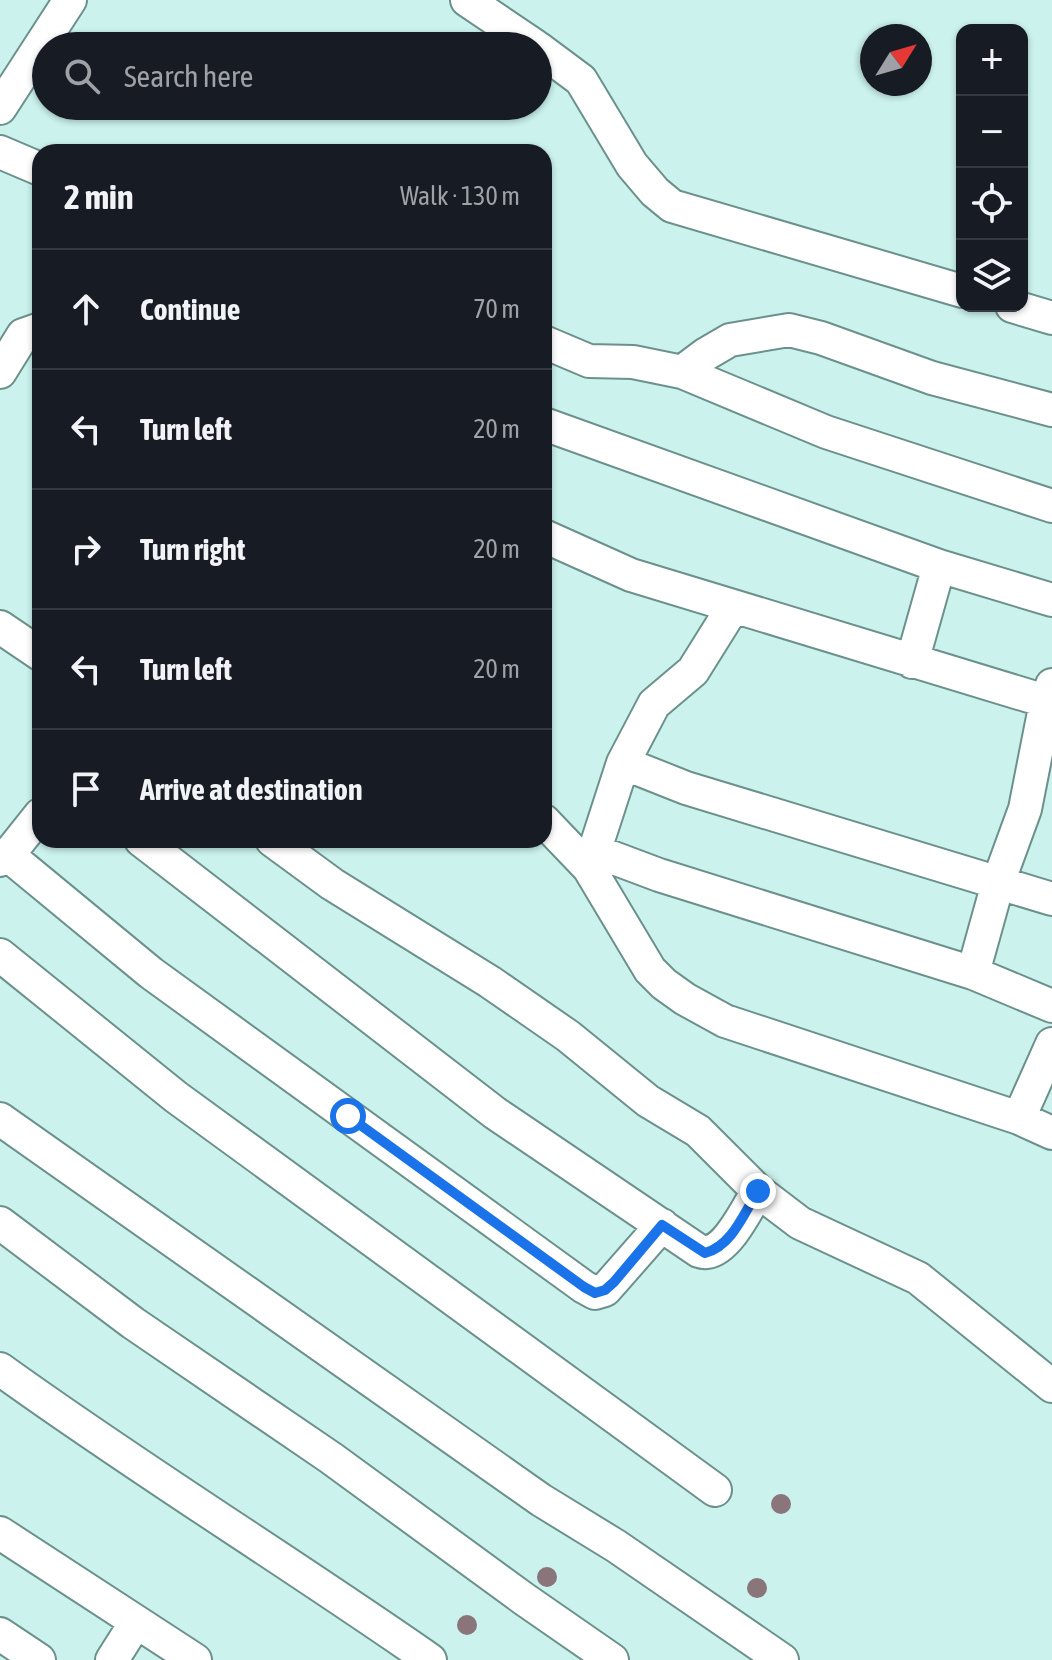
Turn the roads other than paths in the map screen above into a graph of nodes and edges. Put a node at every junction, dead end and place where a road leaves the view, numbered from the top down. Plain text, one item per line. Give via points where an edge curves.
1 (70, 0) edge
2 (467, 0) edge
3 (49, 32) edge
4 (514, 32) edge
5 (32, 59) edge
6 (552, 59) edge
7 (0, 108) edge
8 (0, 152) edge
9 (32, 166) edge
10 (956, 289) edge
11 (1028, 311) edge
12 (1052, 318) edge
13 (26, 332) edge
14 (552, 345) edge
15 (0, 372) edge
16 (682, 372) junction
17 (1052, 410) edge
18 (552, 427) edge
19 (1052, 506) edge
20 (552, 540) edge
21 (939, 566) junction
22 (1052, 600) edge
23 (733, 607) junction
24 (0, 627) edge
25 (32, 649) edge
26 (912, 662) junction
27 (1050, 697) edge
28 (623, 763) junction
29 (1038, 812) edge
30 (32, 825) edge
31 (552, 828) edge
32 (151, 848) edge
33 (283, 848) edge
34 (4, 858) edge
35 (592, 860) junction
36 (998, 883) junction
37 (1052, 899) edge
38 (0, 955) edge
39 (973, 973) junction
40 (1052, 1006) edge
41 (1052, 1044) edge
42 (1019, 1118) junction
43 (0, 1119) edge
44 (1052, 1133) edge
45 (758, 1191) junction
46 (0, 1223) edge
47 (662, 1225) junction
48 (0, 1369) edge
49 (1052, 1386) edge
50 (715, 1490) dead end
51 (0, 1533) edge
52 (136, 1622) junction
53 (0, 1634) edge
54 (39, 1660) edge
55 (112, 1660) edge
56 (195, 1660) edge
57 (430, 1660) edge
58 (612, 1660) edge
59 (782, 1660) edge

1 - 3 street
2 - 4 street
5 - 7 street
6 - 10 street via 581,80 632,165 672,206
8 - 9 street
11 - 12 street
13 - 15 street
14 - 16 street via 589,361 633,362
16 - 17 street via 730,340 789,330 932,378
16 - 19 street via 826,432
18 - 21 street
20 - 23 street via 631,575
21 - 22 street
21 - 26 street
23 - 26 street
23 - 28 street via 693,671 654,704
24 - 25 street
26 - 27 street
27 - 29 street
28 - 35 street
28 - 36 street via 686,788
29 - 36 street
30 - 34 street
31 - 35 street
32 - 47 street via 495,1113
33 - 45 street via 568,1036 648,1101 698,1131
34 - 47 street via 151,973 584,1287 595,1293 605,1290
35 - 39 street via 659,875
35 - 42 street via 650,970 685,999 725,1021
36 - 37 street
36 - 39 street
38 - 50 street via 176,1097
39 - 40 street
41 - 42 street
42 - 44 street
43 - 59 street via 541,1500
45 - 47 street via 727,1240 710,1252 699,1251
45 - 49 street via 800,1223 918,1278
46 - 58 street via 133,1323
48 - 57 street
51 - 52 street
52 - 55 street
52 - 56 street
53 - 54 street

